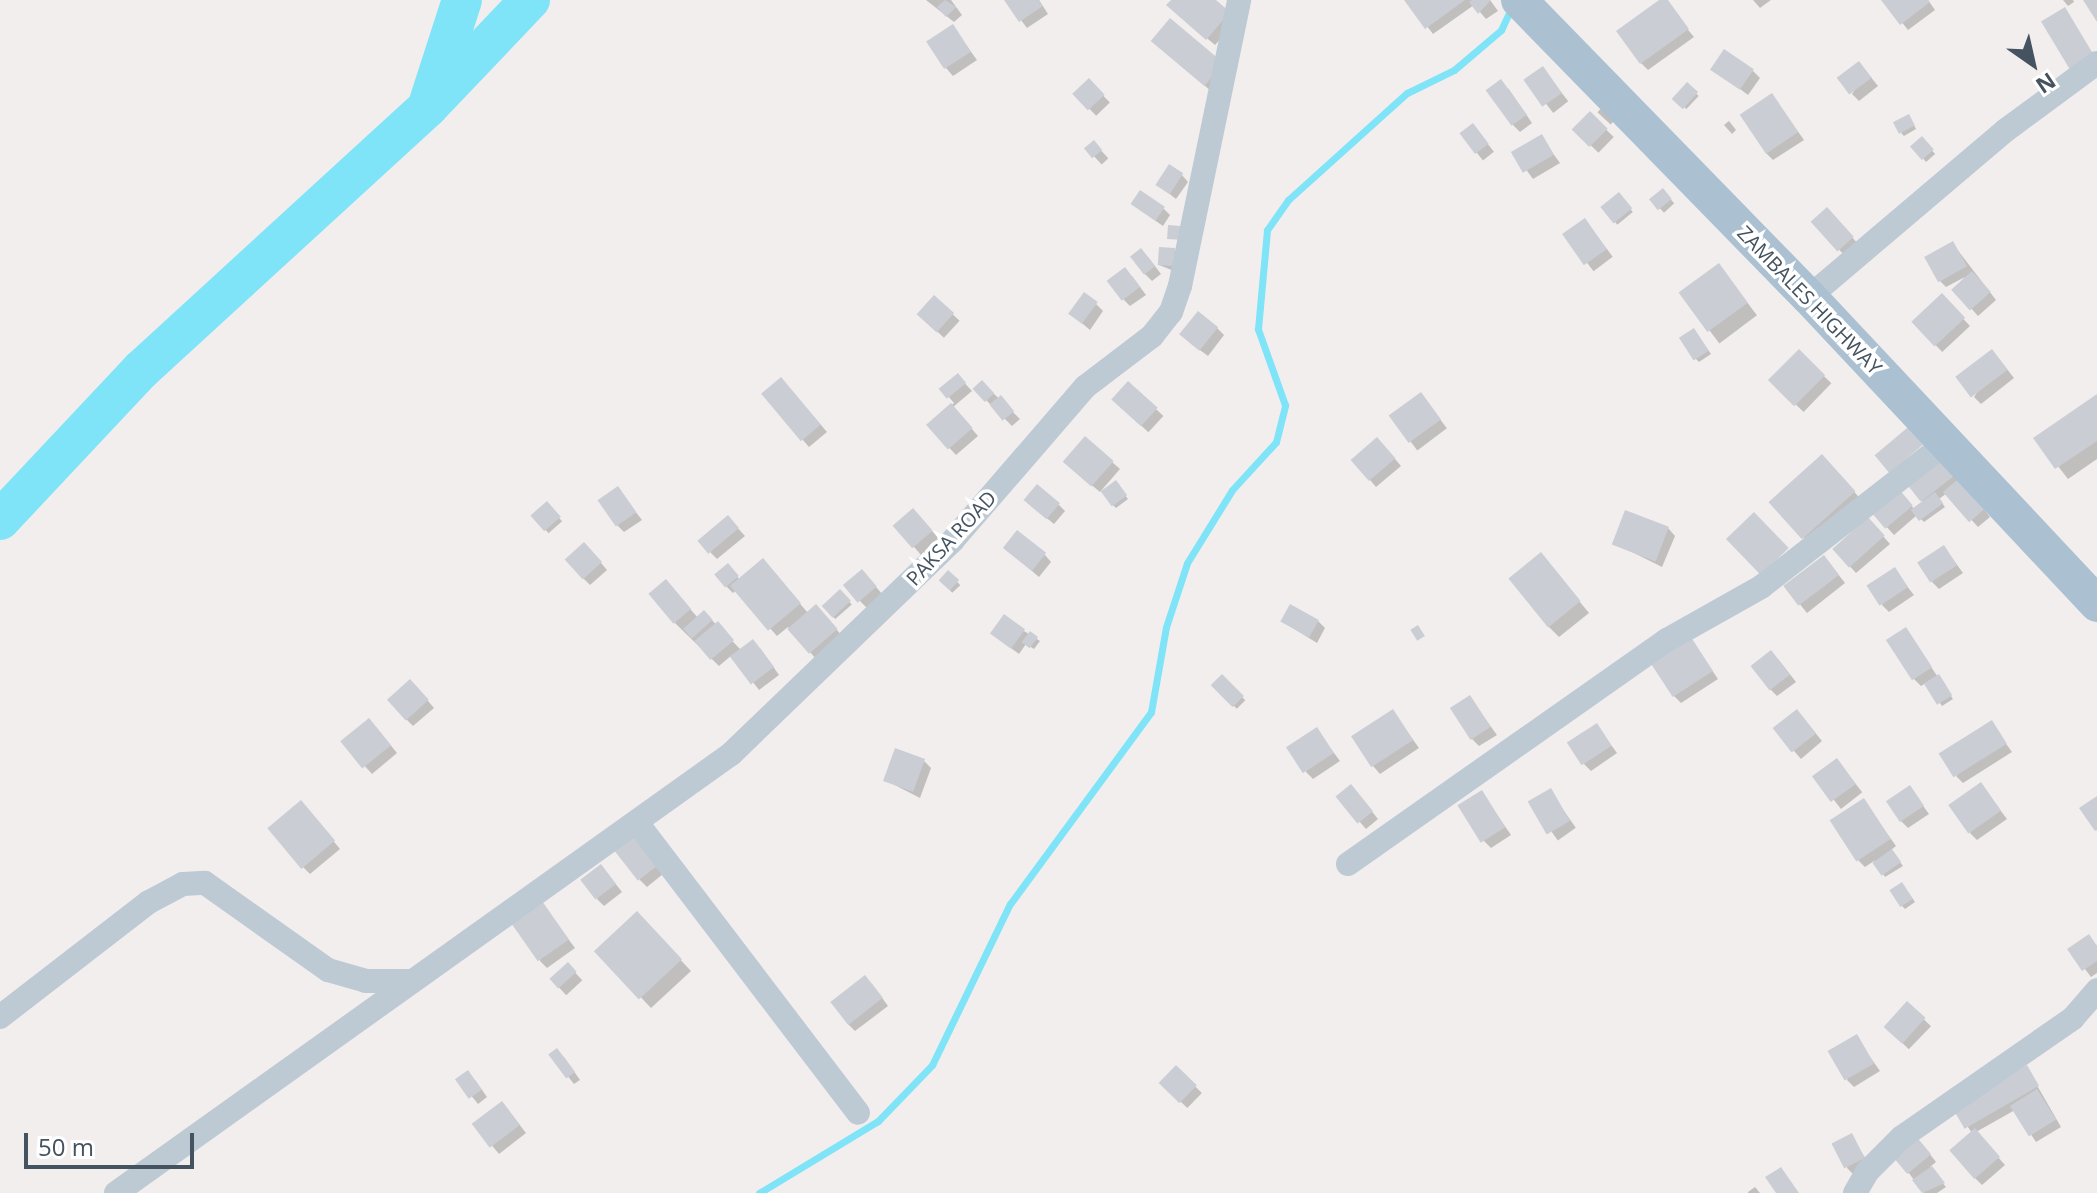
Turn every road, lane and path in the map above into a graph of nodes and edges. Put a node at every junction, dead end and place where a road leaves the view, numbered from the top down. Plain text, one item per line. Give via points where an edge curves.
1 (1239, 0) edge
2 (1519, 0) edge
3 (2097, 63) edge
4 (1809, 297) junction
5 (1946, 443) junction
6 (2097, 604) edge
7 (638, 824) junction
8 (1348, 864) dead end
9 (412, 981) junction
10 (2097, 990) edge
11 (0, 1017) edge
12 (858, 1113) dead end
13 (116, 1193) edge
14 (1855, 1193) edge

1 - 7 street, PAKSA ROAD via 1171,312 1152,336 1085,387 953,540 731,754
2 - 4 main road, ZAMBALES HIGHWAY
3 - 4 street via 2006,130
4 - 5 main road, ZAMBALES HIGHWAY
5 - 6 main road, ZAMBALES HIGHWAY
5 - 8 street via 1761,587 1667,640
7 - 9 street, PAKSA ROAD
7 - 12 street
9 - 11 street via 366,981 328,970 205,883 183,884 149,902
9 - 13 street, PAKSA ROAD
10 - 14 street via 2073,1018 1902,1137 1867,1172

